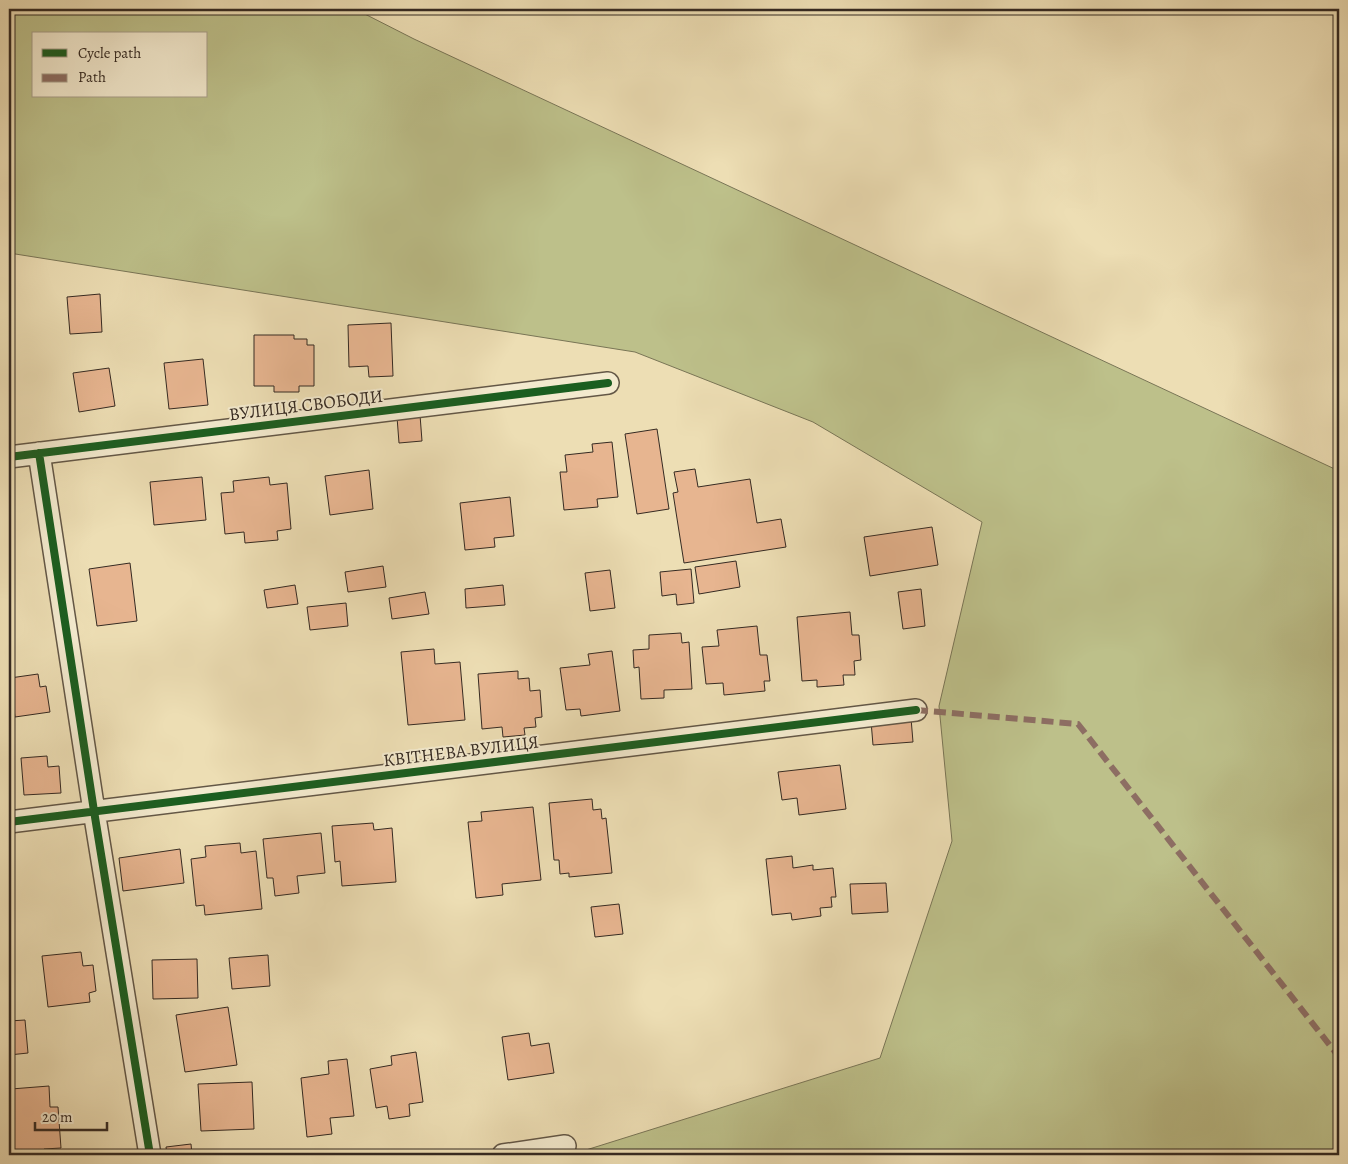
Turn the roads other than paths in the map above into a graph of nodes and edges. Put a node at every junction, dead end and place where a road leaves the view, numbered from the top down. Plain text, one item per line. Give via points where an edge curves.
1 (608, 383) dead end
2 (39, 453) junction
3 (9, 457) edge
4 (916, 710) dead end
5 (94, 811) junction
6 (9, 822) edge
7 (565, 1146) dead end
8 (150, 1155) edge
9 (503, 1155) edge

1 - 2 street, ВУЛИЦЯ СВОБОДИ
2 - 3 street, ВУЛИЦЯ СВОБОДИ
2 - 5 street
4 - 5 street, КВІТНЕВА ВУЛИЦЯ
5 - 6 street, КВІТНЕВА ВУЛИЦЯ
5 - 8 street
7 - 9 street

